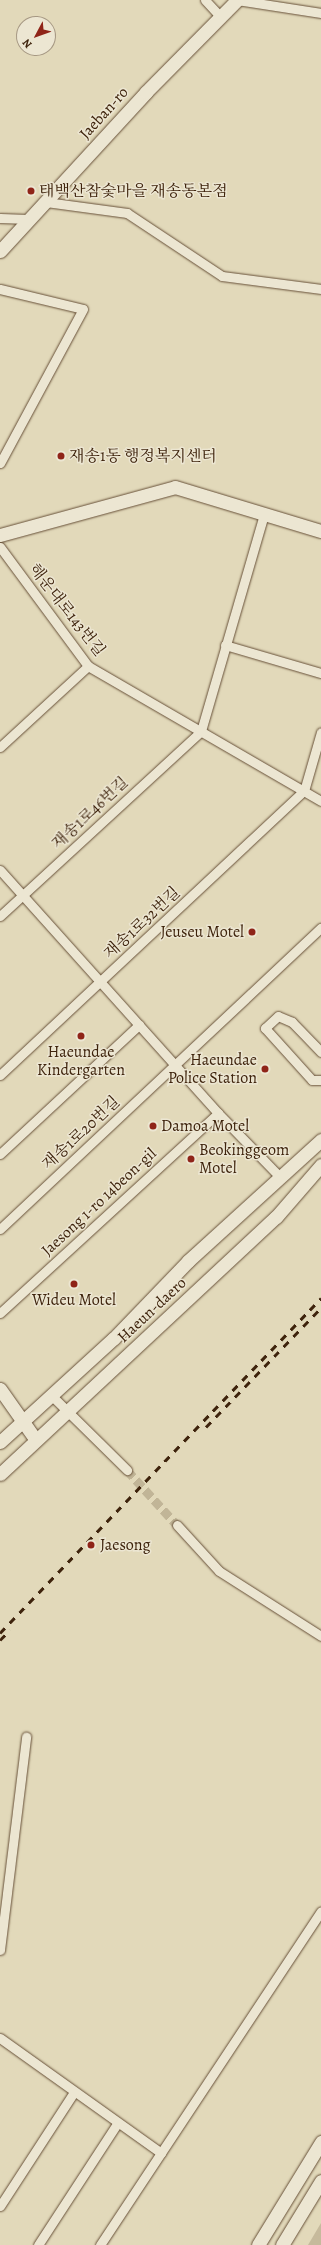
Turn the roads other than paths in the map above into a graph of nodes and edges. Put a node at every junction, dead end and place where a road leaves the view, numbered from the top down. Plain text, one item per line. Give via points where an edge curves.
1 (205, 0) edge
2 (237, 0) edge
3 (321, 14) edge
4 (220, 16) junction
5 (46, 202) junction
6 (0, 218) edge
7 (28, 219) junction
8 (0, 251) edge
9 (0, 289) edge
10 (321, 289) edge
11 (0, 463) edge
12 (264, 514) junction
13 (321, 531) edge
14 (0, 535) edge
15 (0, 547) edge
16 (225, 645) junction
17 (88, 666) junction
18 (321, 673) edge
19 (201, 731) junction
20 (321, 732) edge
21 (0, 747) edge
22 (304, 791) junction
23 (321, 801) edge
24 (0, 870) edge
25 (23, 896) junction
26 (0, 916) edge
27 (321, 928) edge
28 (101, 983) junction
29 (139, 1026) junction
30 (321, 1052) edge
31 (176, 1066) junction
32 (0, 1075) edge
33 (321, 1080) edge
34 (218, 1113) junction
35 (321, 1140) edge
36 (0, 1154) edge
37 (321, 1165) edge
38 (280, 1177) junction
39 (0, 1228) edge
40 (0, 1313) edge
41 (0, 1389) edge
42 (52, 1395) junction
43 (68, 1411) junction
44 (22, 1423) junction
45 (36, 1440) junction
46 (0, 1442) edge
47 (127, 1470) tunnel mouth
48 (0, 1474) edge
49 (177, 1526) tunnel mouth
50 (321, 1636) edge
51 (26, 1737) dead end
52 (321, 1911) edge
53 (0, 1950) edge
54 (1, 2041) edge
55 (74, 2092) junction
56 (117, 2124) junction
57 (321, 2142) edge
58 (161, 2153) junction
59 (321, 2181) edge
60 (0, 2206) edge
61 (38, 2245) edge
62 (100, 2245) edge
63 (258, 2245) edge
64 (282, 2245) edge

1 - 4 street
2 - 3 street
2 - 4 main road, Jaeban-ro
4 - 5 main road, Jaeban-ro
5 - 7 main road, Jaeban-ro
5 - 10 street via 126,213 222,276
6 - 7 street
7 - 8 main road, Jaeban-ro
9 - 11 street via 83,309
12 - 13 main road
12 - 14 main road via 175,487
12 - 16 street
15 - 17 street, 해운대로143번길
16 - 18 street
16 - 19 street
17 - 19 street, 해운대로143번길
17 - 21 street
19 - 22 street, 해운대로143번길
19 - 25 street, 재송1로46번길
20 - 22 street
22 - 23 street, 해운대로143번길
22 - 28 street, 재송1로32번길
24 - 25 street
25 - 26 street, 재송1로46번길
25 - 28 street
27 - 31 street, 재송1로20번길
28 - 29 street
28 - 32 street, 재송1로32번길
29 - 31 street
29 - 36 street
30 - 33 street via 292,1022 278,1016 265,1028 312,1080
31 - 34 street
31 - 39 street, 재송1로20번길
34 - 38 street
34 - 40 street, Jaesong 1-ro 14beon-gil
35 - 38 main road, Haeun-daero
37 - 43 main road, Haeun-daero via 276,1217
38 - 42 main road, Haeun-daero
41 - 44 main road
42 - 43 street
42 - 44 main road, Haeun-daero
43 - 45 main road, Haeun-daero
43 - 47 street
44 - 45 main road
44 - 46 main road, Haeun-daero
45 - 48 main road, Haeun-daero
49 - 50 street via 219,1571
51 - 53 street
52 - 58 street
54 - 55 street
55 - 56 street
55 - 60 street
56 - 58 street
56 - 61 street
57 - 63 main road
58 - 62 street
59 - 64 main road

